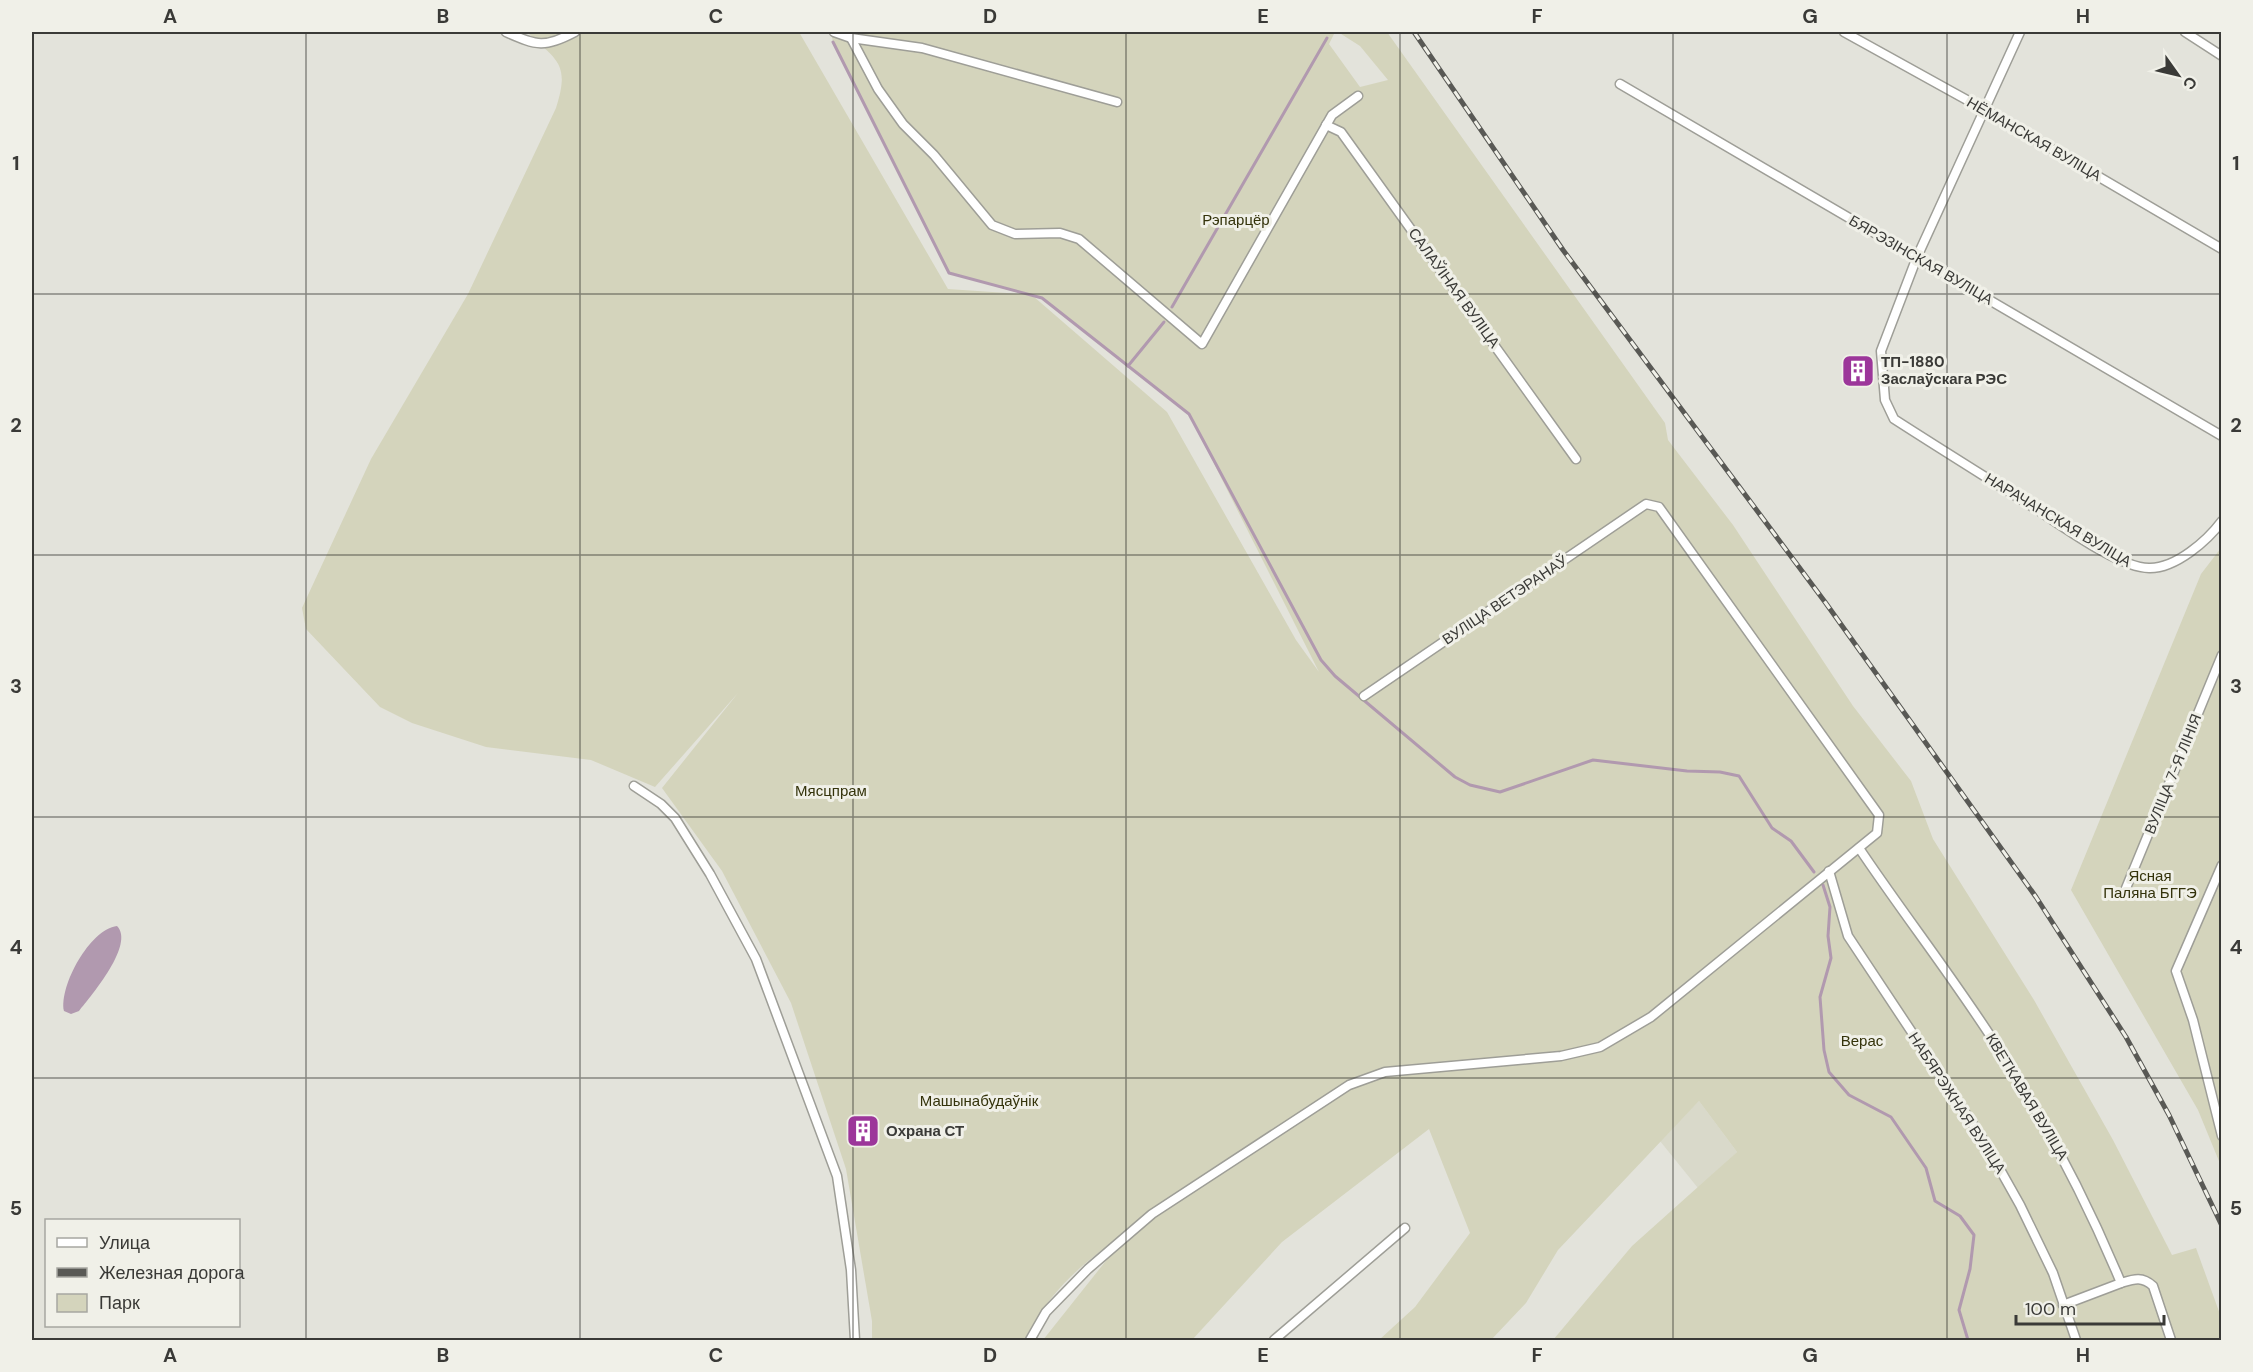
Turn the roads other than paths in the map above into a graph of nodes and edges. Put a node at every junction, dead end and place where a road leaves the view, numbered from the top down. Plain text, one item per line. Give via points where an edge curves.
1 (506, 32) edge
2 (575, 32) edge
3 (834, 32) edge
4 (1844, 32) edge
5 (2020, 32) edge
6 (2185, 32) edge
7 (851, 38) junction
8 (2222, 56) edge
9 (1620, 84) dead end
10 (1358, 96) dead end
11 (1117, 102) dead end
12 (1985, 110) junction
13 (1326, 125) junction
14 (2222, 249) edge
15 (1917, 257) junction
16 (2222, 436) edge
17 (1576, 459) dead end
18 (2222, 521) edge
19 (2222, 655) edge
20 (1364, 696) dead end
21 (634, 786) dead end
22 (1859, 848) junction
23 (2222, 865) edge
24 (1829, 871) junction
25 (2124, 893) dead end
26 (2222, 1136) edge
27 (1404, 1228) dead end
28 (2121, 1283) junction
29 (2063, 1305) junction
30 (855, 1341) edge
31 (1030, 1341) edge
32 (1274, 1341) edge
33 (2076, 1341) edge
34 (2171, 1341) edge

1 - 2 street via 533,43 551,45
3 - 7 street
4 - 12 street, НЁМАНСКАЯ ВУЛІЦА
5 - 12 street
6 - 8 street
7 - 11 street via 922,48
7 - 13 street via 878,89 903,124 992,225 1015,234 1060,233 1079,239 1202,344
9 - 15 street, БЯРЭЗІНСКАЯ ВУЛІЦА
10 - 13 street via 1337,109
12 - 14 street, НЁМАНСКАЯ ВУЛІЦА
12 - 15 street
13 - 17 street, САЛАЎІНАЯ ВУЛІЦА via 1341,132
15 - 16 street, БЯРЭЗІНСКАЯ ВУЛІЦА
15 - 18 street, НАРАЧАНСКАЯ ВУЛІЦА via 1881,351 1885,399 1894,419 2133,566 2152,569 2172,562
19 - 25 street, ВУЛІЦА 7-Я ЛІНІЯ
20 - 22 street, ВУЛІЦА ВЕТЭРАНАЎ via 1646,504 1659,507 1879,815 1877,832
21 - 30 street via 662,804 675,818 756,959 837,1176
22 - 24 street
22 - 28 street, КВЕТКАВАЯ ВУЛІЦА via 2003,1055 2090,1207
23 - 26 street via 2176,971 2193,1020
24 - 29 street, НАБЯРЭЖНАЯ ВУЛІЦА via 1848,936 1984,1141 2053,1273
24 - 31 street via 1660,1010 1600,1047 1562,1056 1385,1072 1349,1085 1152,1214 1088,1269 1046,1312
27 - 32 street
28 - 29 street
28 - 34 street via 2138,1278 2153,1286
29 - 33 street, НАБЯРЭЖНАЯ ВУЛІЦА

